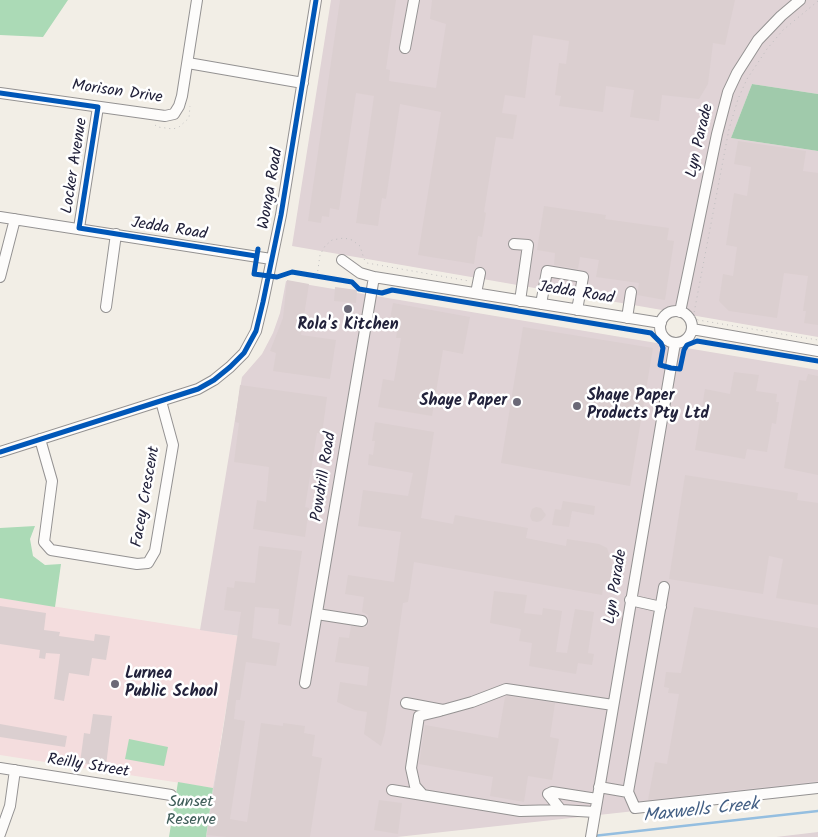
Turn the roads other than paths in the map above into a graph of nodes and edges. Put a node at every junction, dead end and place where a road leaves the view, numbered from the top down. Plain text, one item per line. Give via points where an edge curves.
1 (196, 0) edge
2 (316, 0) edge
3 (414, 0) edge
4 (797, 1) edge
5 (405, 48) dead end
6 (188, 63) junction
7 (303, 83) junction
8 (0, 93) edge
9 (98, 107) junction
10 (0, 217) edge
11 (16, 219) junction
12 (79, 228) junction
13 (116, 234) junction
14 (514, 244) dead end
15 (271, 259) junction
16 (342, 260) dead end
17 (374, 277) junction
18 (0, 278) edge
19 (479, 278) road end
20 (631, 292) dead end
21 (476, 293) junction
22 (520, 300) junction
23 (541, 304) junction
24 (106, 307) dead end
25 (577, 310) junction
26 (680, 312) junction
27 (626, 318) junction
28 (661, 324) junction
29 (692, 329) junction
30 (675, 343) junction
31 (818, 351) edge
32 (161, 402) junction
33 (40, 439) junction
34 (0, 452) edge
35 (664, 587) dead end
36 (630, 600) junction
37 (661, 607) junction
38 (317, 614) junction
39 (362, 621) dead end
40 (306, 683) dead end
41 (406, 703) dead end
42 (613, 705) junction
43 (443, 710) junction
44 (0, 768) edge
45 (15, 770) junction
46 (599, 787) junction
47 (818, 788) edge
48 (392, 790) dead end
49 (628, 792) junction
50 (171, 795) dead end
51 (423, 795) junction
52 (597, 799) junction
53 (561, 810) junction
54 (595, 816) junction
55 (0, 834) edge
56 (591, 837) edge

1 - 6 street, Morison Drive
2 - 7 street, Wonga Road
3 - 5 street
4 - 26 street, Lyn Parade via 758,40 728,92
6 - 7 street
6 - 9 street, Morison Drive via 182,96 174,114 165,116
7 - 15 street, Wonga Road
8 - 9 street, Morison Drive
9 - 12 street, Locker Avenue
10 - 11 street, Jedda Road
11 - 12 street, Jedda Road
11 - 18 street
12 - 13 street, Jedda Road
13 - 15 street, Jedda Road
13 - 24 street
14 - 22 street via 528,245
15 - 32 street, Wonga Road via 256,331 244,353 214,380
16 - 17 street, Jedda Road via 360,273
17 - 21 street, Jedda Road
17 - 38 street, Powdrill Road
19 - 21 street
20 - 27 street
21 - 22 street, Jedda Road
22 - 23 street, Jedda Road
23 - 25 street, Jedda Road
23 - 25 street via 547,271 583,277
25 - 27 street, Jedda Road
26 - 28 street via 670,312
26 - 29 street via 690,320
27 - 28 street, Jedda Road
28 - 30 street via 665,338
29 - 30 street via 688,338
29 - 31 street
30 - 36 street, Lyn Parade
32 - 33 street, Wonga Road
32 - 33 street, Facey Crescent via 172,445 155,551 148,563 51,550 44,542 52,481
33 - 34 street, Wonga Road
35 - 37 street
36 - 37 street
36 - 42 street, Lyn Parade
37 - 49 street
38 - 39 street
38 - 40 street, Powdrill Road
41 - 43 street
42 - 43 street via 506,689
42 - 46 street, Lyn Parade
43 - 51 street via 420,716 411,768 415,786
44 - 45 street, Reilly Street
45 - 50 street, Reilly Street
45 - 55 street via 10,806
46 - 49 street
46 - 52 street, Lyn Parade
47 - 49 street via 635,808
48 - 51 street
51 - 53 street via 520,812
52 - 53 street via 548,794
52 - 54 street, Lyn Parade
53 - 54 street
54 - 56 street, Lyn Parade

